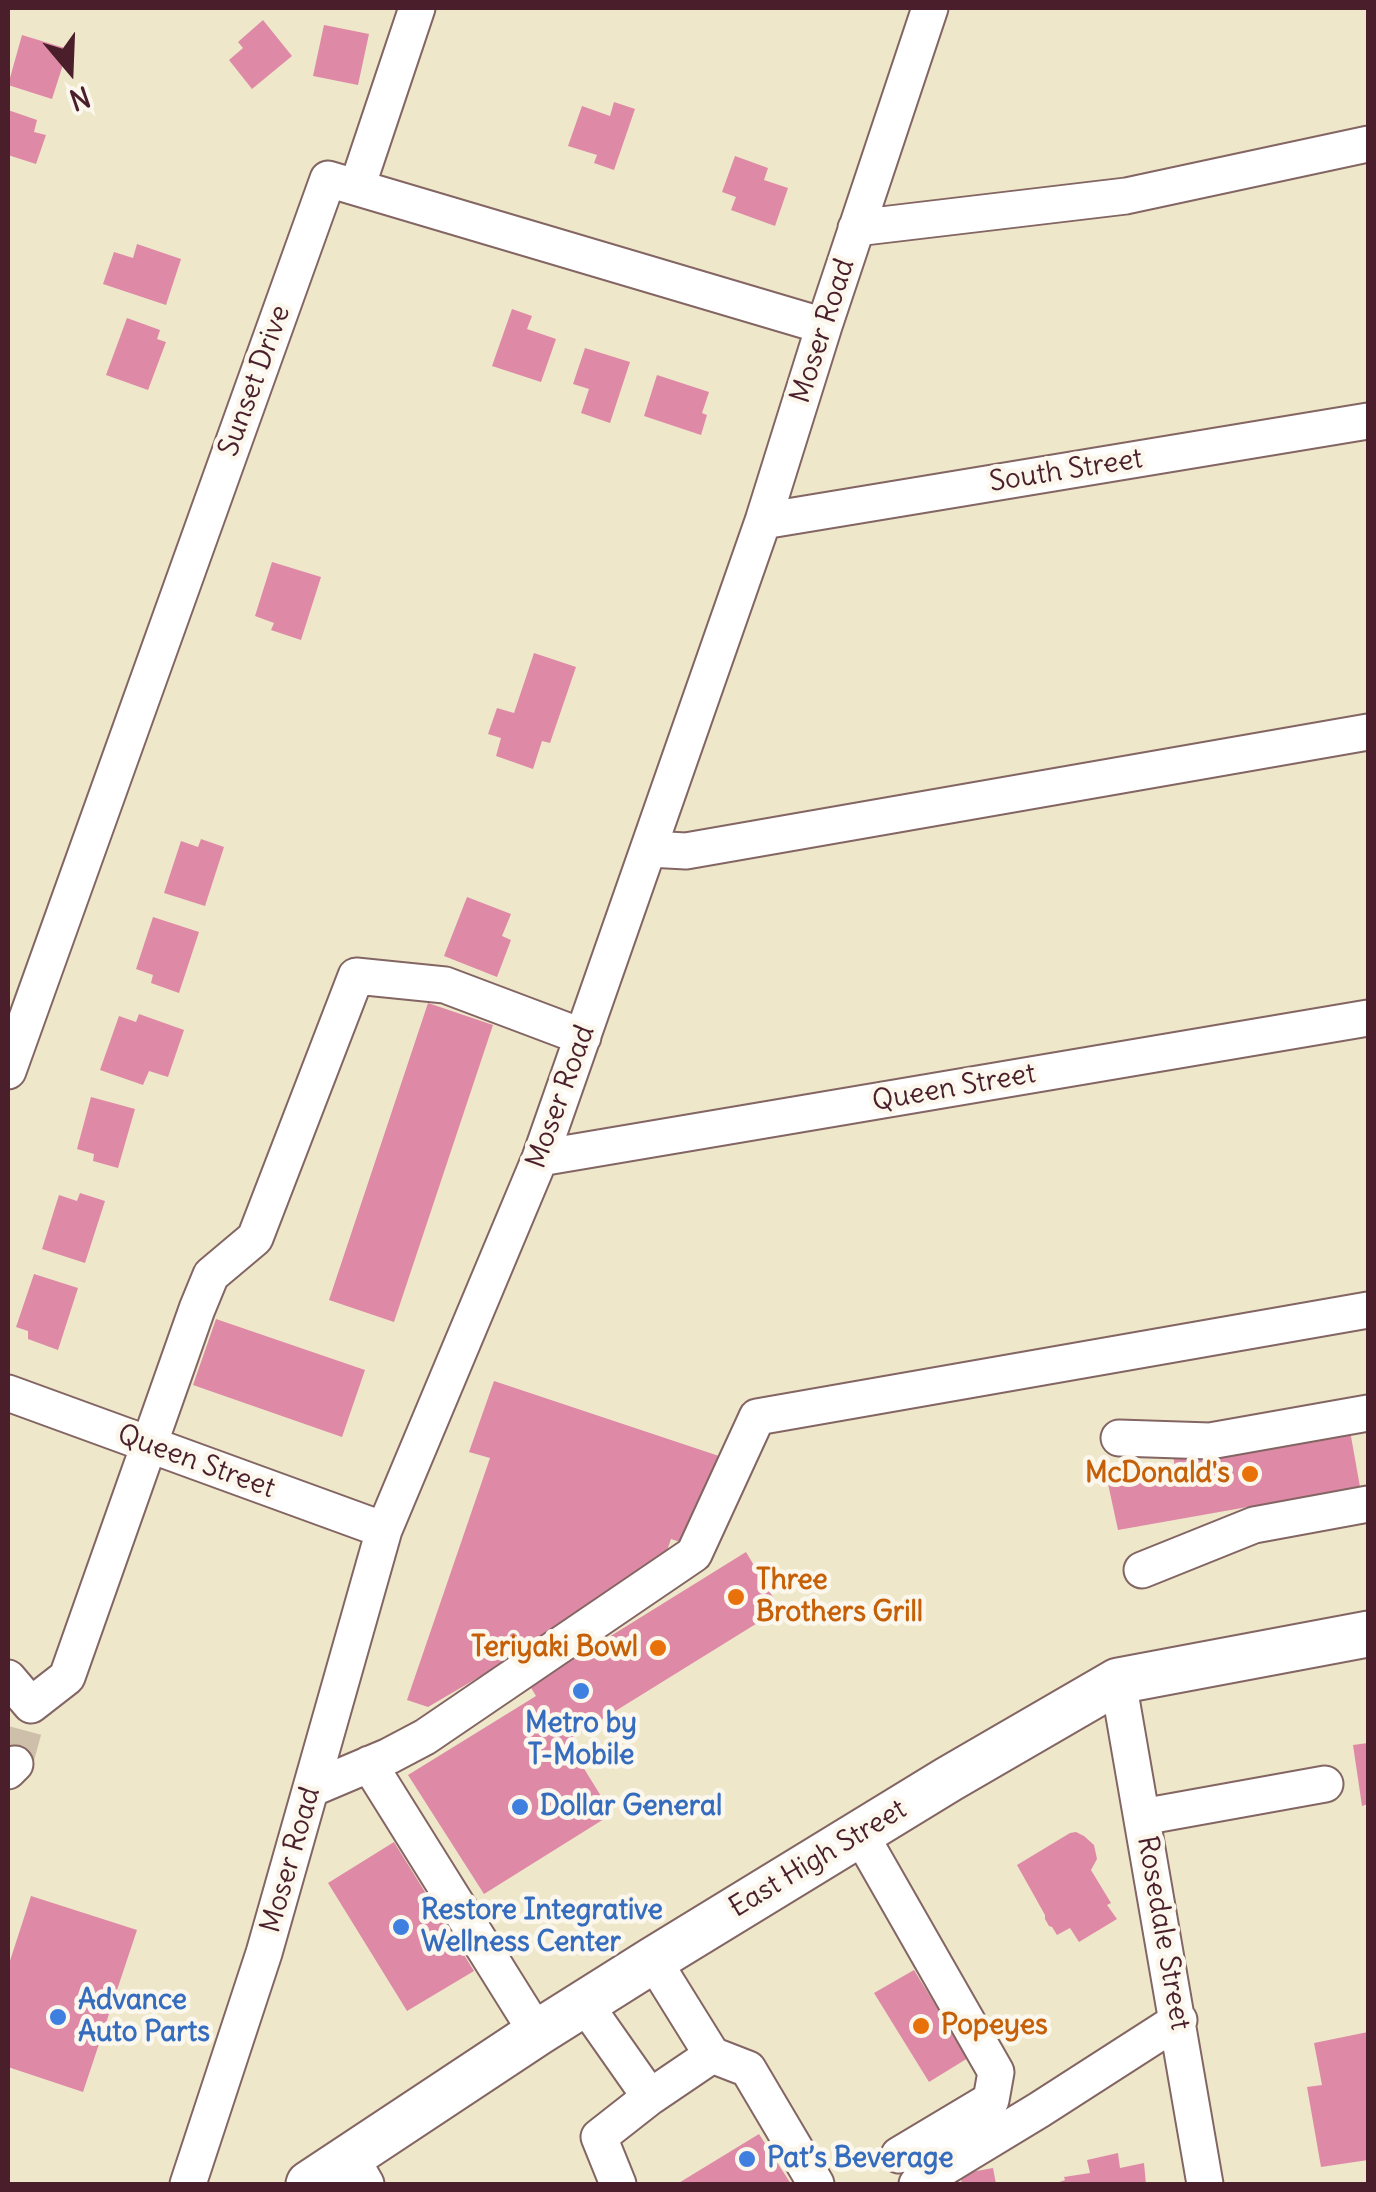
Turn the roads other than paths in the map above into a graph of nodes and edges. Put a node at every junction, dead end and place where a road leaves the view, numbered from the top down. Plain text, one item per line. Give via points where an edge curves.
1 (417, 8) edge
2 (930, 8) edge
3 (1368, 144) edge
4 (357, 187) junction
5 (856, 228) junction
6 (824, 326) junction
7 (1368, 421) edge
8 (763, 521) junction
9 (1368, 732) edge
10 (648, 849) junction
11 (1368, 1018) edge
12 (583, 1036) junction
13 (8, 1071) edge
14 (540, 1158) junction
15 (1368, 1310) edge
16 (8, 1392) edge
17 (1367, 1416) edge
18 (1119, 1438) dead end
19 (149, 1445) junction
20 (1368, 1504) edge
21 (384, 1530) junction
22 (1142, 1570) dead end
23 (1368, 1634) edge
24 (8, 1678) edge
25 (1118, 1681) junction
26 (368, 1764) junction
27 (1325, 1784) dead end
28 (311, 1789) junction
29 (1142, 1817) junction
30 (860, 1834) junction
31 (653, 1960) junction
32 (584, 2004) junction
33 (1178, 2020) junction
34 (537, 2033) junction
35 (712, 2055) junction
36 (650, 2097) junction
37 (358, 2170) edge
38 (908, 2170) edge
39 (188, 2184) edge
40 (309, 2184) edge
41 (618, 2184) edge
42 (816, 2184) edge
43 (1206, 2184) edge

1 - 4 street
2 - 5 street, Moser Road
3 - 5 street via 1126,196
4 - 6 street
4 - 13 street, Sunset Drive via 328,178
5 - 6 street, Moser Road
6 - 8 street, Moser Road
7 - 8 street, South Street
8 - 10 street, Moser Road
9 - 10 street via 686,852
10 - 12 street, Moser Road
11 - 14 street, Queen Street
12 - 14 street, Moser Road
12 - 19 street via 445,985 356,976 255,1238 211,1275
14 - 21 street, Moser Road
15 - 26 street via 756,1417 694,1554 425,1737
16 - 19 street, Queen Street
17 - 18 street via 1210,1441
19 - 21 street, Queen Street
19 - 24 street via 68,1677 31,1705
20 - 22 street via 1254,1524
21 - 28 street, Moser Road
23 - 25 main road, East High Street
25 - 29 street, Rosedale Street
25 - 30 main road, East High Street
26 - 28 street
26 - 34 street
27 - 29 street
28 - 39 street, Moser Road
29 - 33 street, Rosedale Street
30 - 31 main road, East High Street
30 - 38 street via 996,2072 991,2100
31 - 32 main road, East High Street
31 - 35 street
32 - 34 main road, East High Street
32 - 36 street
33 - 38 street via 1039,2110
33 - 43 street, Rosedale Street
34 - 37 main road, East High Street
35 - 36 street
35 - 42 street via 748,2069
36 - 41 street via 599,2137
37 - 40 main road, East High Street

